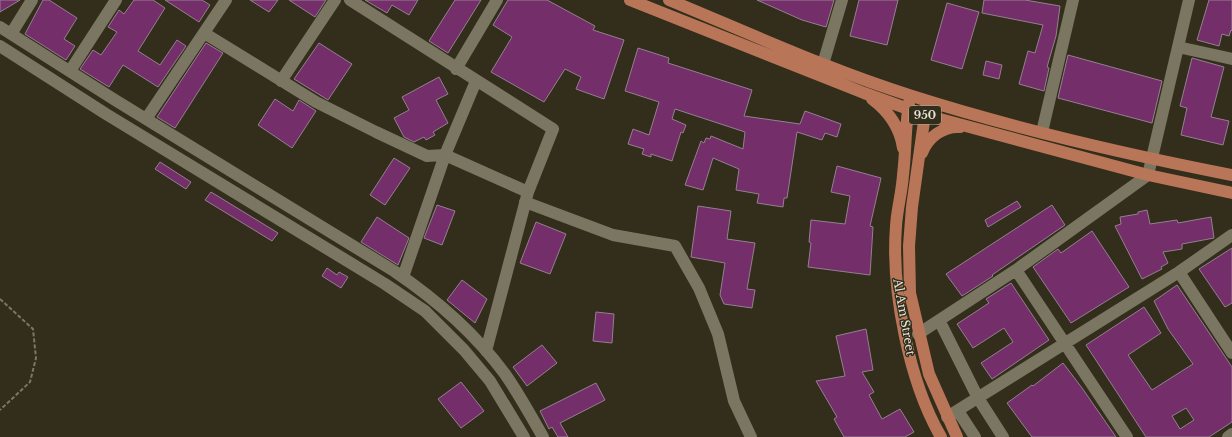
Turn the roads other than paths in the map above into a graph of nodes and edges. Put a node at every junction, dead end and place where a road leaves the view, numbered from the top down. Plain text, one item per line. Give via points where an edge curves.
1 (32, 0) edge
2 (116, 0) edge
3 (226, 0) edge
4 (335, 0) edge
5 (350, 0) edge
6 (497, 0) edge
7 (630, 0) edge
8 (669, 0) edge
9 (842, 0) edge
10 (1073, 0) edge
11 (1189, 0) edge
12 (0, 27) edge
13 (204, 33) junction
14 (11, 34) junction
15 (0, 46) edge
16 (1178, 47) junction
17 (1232, 58) edge
18 (822, 64) junction
19 (456, 69) junction
20 (70, 71) junction
21 (281, 81) junction
22 (476, 81) junction
23 (864, 94) junction
24 (910, 96) junction
25 (926, 100) junction
26 (908, 109) junction
27 (925, 115) junction
28 (146, 119) junction
29 (971, 128) junction
30 (1042, 132) junction
31 (445, 155) junction
32 (920, 158) junction
33 (1152, 160) junction
34 (904, 168) junction
35 (1148, 175) junction
36 (1232, 175) edge
37 (1232, 193) edge
38 (526, 197) junction
39 (1232, 236) edge
40 (1016, 270) junction
41 (1179, 272) junction
42 (403, 277) junction
43 (939, 320) junction
44 (918, 334) junction
45 (1064, 344) junction
46 (486, 351) junction
47 (1232, 353) edge
48 (978, 398) junction
49 (958, 411) junction
50 (947, 418) junction
51 (1232, 434) edge
52 (524, 437) edge
53 (543, 437) edge
54 (751, 437) edge
55 (941, 437) edge
56 (957, 437) edge
57 (975, 437) edge
58 (1003, 437) edge
59 (1127, 437) edge
60 (1228, 437) edge

1 - 14 street
2 - 20 street
3 - 13 street
4 - 21 street
5 - 19 street
6 - 19 street
7 - 23 main road, 950 / 950
8 - 18 main road, 950
9 - 18 street
10 - 30 street
11 - 16 street
12 - 14 street
13 - 21 street
13 - 28 street
14 - 20 street
15 - 52 street via 425,311 464,350 490,381
16 - 17 street
16 - 33 street
18 - 24 main road, 950
19 - 22 street
20 - 28 street
21 - 31 street via 323,105 426,156
22 - 31 street
22 - 38 street via 553,129
23 - 26 main road, 950 / 950
23 - 34 main road via 882,107 896,125 903,146
24 - 25 main road, 950
24 - 26 main road, Al Am Street
25 - 27 main road, Al Am Street
25 - 30 main road, 950
26 - 27 main road, 950 / 950
26 - 34 main road, Al Am Street
27 - 29 main road, 950 / 950
27 - 32 main road, Al Am Street
28 - 42 street
29 - 32 main road via 958,126 945,129 933,136 925,145
29 - 35 main road, 950 / 950
30 - 33 main road, 950
31 - 38 street
31 - 42 street
32 - 44 main road, Al Am Street via 909,246 910,293
33 - 35 street
33 - 36 main road, 950
34 - 55 main road, Al Am Street via 896,226 895,268 899,306 918,384
35 - 37 main road, 950 / 950
35 - 40 street
38 - 46 street
38 - 54 street via 613,235 675,246 699,288 718,334 734,401
39 - 41 street
40 - 43 street
40 - 45 street
41 - 45 street
41 - 47 street
42 - 46 street via 434,298
43 - 44 street
43 - 48 street
44 - 50 main road, Al Am Street via 929,374
45 - 48 street
45 - 59 street
46 - 53 street via 506,375
48 - 49 street
48 - 58 street
49 - 50 street
49 - 57 street
50 - 56 main road, Al Am Street
51 - 60 street

